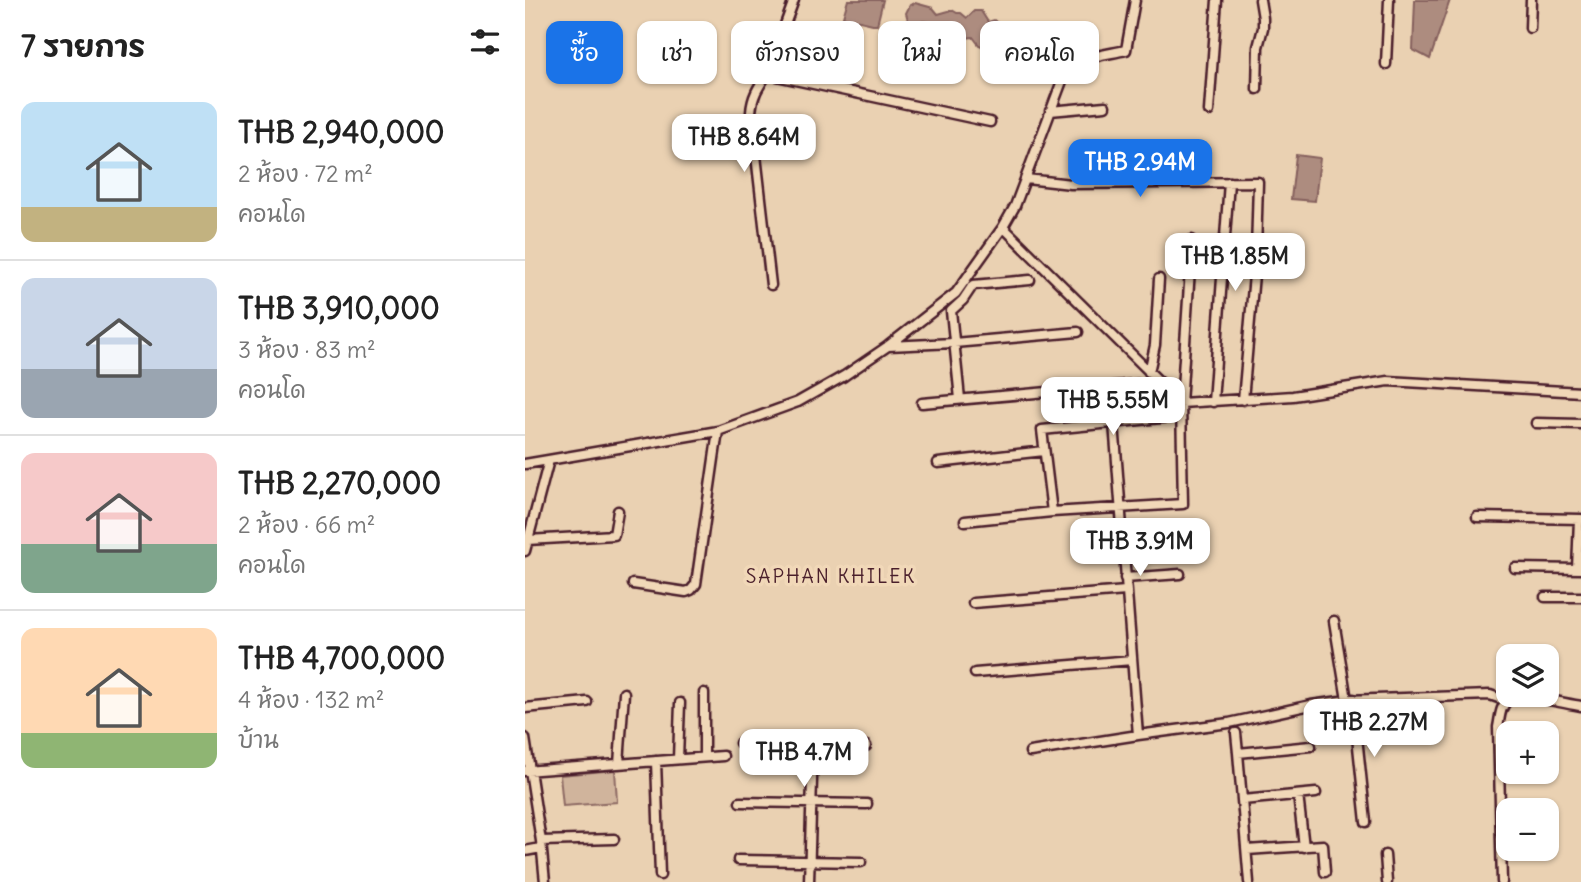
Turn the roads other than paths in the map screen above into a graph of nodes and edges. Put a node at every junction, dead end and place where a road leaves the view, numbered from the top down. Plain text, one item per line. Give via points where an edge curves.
1 (794, 0) edge
2 (1135, 0) edge
3 (1217, 0) edge
4 (1260, 0) edge
5 (1389, 0) edge
6 (1531, 0) edge
7 (786, 21) edge
8 (1530, 28) dead end
9 (1386, 64) dead end
10 (760, 84) edge
11 (813, 84) edge
12 (1257, 89) dead end
13 (1105, 106) dead end
14 (1050, 111) junction
15 (1209, 111) dead end
16 (990, 122) dead end
17 (1026, 179) junction
18 (1229, 182) junction
19 (1003, 226) junction
20 (1192, 240) dead end
21 (1159, 279) dead end
22 (1030, 280) dead end
23 (771, 285) dead end
24 (1078, 331) dead end
25 (954, 343) junction
26 (888, 346) junction
27 (1149, 372) junction
28 (1138, 384) dead end
29 (1581, 392) edge
30 (960, 399) junction
31 (1243, 400) junction
32 (1213, 402) junction
33 (922, 403) dead end
34 (1181, 403) junction
35 (1181, 416) junction
36 (1114, 423) junction
37 (1536, 423) dead end
38 (1581, 424) edge
39 (718, 431) junction
40 (1044, 451) junction
41 (549, 460) junction
42 (938, 463) dead end
43 (525, 464) edge
44 (1120, 507) junction
45 (618, 511) dead end
46 (1052, 512) junction
47 (1477, 517) dead end
48 (1580, 519) edge
49 (965, 521) dead end
50 (528, 540) junction
51 (525, 551) edge
52 (1515, 568) dead end
53 (1579, 569) edge
54 (1180, 574) dead end
55 (1125, 578) junction
56 (633, 584) dead end
57 (1126, 591) junction
58 (1545, 597) dead end
59 (1581, 597) edge
60 (973, 603) dead end
61 (1335, 621) dead end
62 (1132, 660) junction
63 (975, 673) dead end
64 (624, 693) dead end
65 (704, 693) dead end
66 (1496, 697) edge
67 (1350, 700) junction
68 (587, 702) dead end
69 (680, 702) dead end
70 (1559, 702) edge
71 (1581, 706) edge
72 (1503, 707) edge
73 (525, 708) edge
74 (1236, 733) dead end
75 (1138, 735) junction
76 (525, 738) edge
77 (740, 743) dead end
78 (813, 745) junction
79 (1311, 746) dead end
80 (866, 747) dead end
81 (1030, 752) dead end
82 (1238, 753) junction
83 (723, 756) dead end
84 (704, 757) junction
85 (678, 759) junction
86 (656, 761) junction
87 (619, 764) junction
88 (527, 770) edge
89 (1316, 793) dead end
90 (1298, 795) junction
91 (1242, 800) junction
92 (740, 802) dead end
93 (811, 803) junction
94 (867, 804) dead end
95 (1366, 822) dead end
96 (614, 839) dead end
97 (541, 845) junction
98 (1304, 847) junction
99 (1247, 850) junction
100 (525, 851) edge
101 (1385, 855) dead end
102 (738, 860) dead end
103 (809, 860) junction
104 (861, 862) dead end
105 (1325, 872) dead end
106 (660, 875) dead end
107 (545, 882) edge
108 (809, 882) edge
109 (1249, 882) edge
110 (1387, 882) edge
111 (1502, 882) edge

1 - 7 street
2 - 14 street via 1126,50 1070,66
3 - 15 street
4 - 12 street via 1263,24
5 - 9 street
6 - 8 street
10 - 23 street via 751,111
11 - 16 street
13 - 14 street
14 - 17 street
17 - 18 street via 1071,184
17 - 19 street
18 - 31 street via 1259,183
18 - 32 street
19 - 26 street via 956,293
19 - 27 street
20 - 34 street
21 - 27 street
22 - 25 street via 973,285 951,311
24 - 25 street
25 - 26 street
25 - 30 street
26 - 39 street via 798,402
27 - 34 street
28 - 30 street
29 - 31 street via 1388,381
30 - 33 street
31 - 32 street
32 - 34 street
34 - 35 street
35 - 36 street
35 - 44 street via 1184,503
36 - 40 street via 1042,430
36 - 44 street
37 - 38 street
39 - 41 street
39 - 56 street via 696,584 687,592
40 - 42 street
40 - 46 street
41 - 43 street
41 - 50 street
44 - 46 street
44 - 55 street
45 - 50 street via 614,535
46 - 49 street
47 - 48 street
48 - 53 street
50 - 51 street
52 - 53 street
54 - 55 street
55 - 57 street
57 - 60 street
57 - 62 street
58 - 59 street
61 - 67 street
62 - 63 street
62 - 75 street
64 - 87 street
65 - 84 street
66 - 67 street
67 - 75 street
67 - 95 street
68 - 73 street
69 - 85 street
70 - 71 street
72 - 111 street via 1498,727
74 - 82 street
75 - 81 street
76 - 88 street
77 - 78 street
78 - 80 street
78 - 93 street
79 - 82 street
82 - 91 street
83 - 84 street
84 - 85 street
85 - 86 street
86 - 87 street
86 - 106 street
87 - 88 street
88 - 97 street
89 - 90 street
90 - 91 street
90 - 98 street
91 - 99 street
92 - 93 street
93 - 94 street
93 - 103 street
96 - 97 street
97 - 100 street
97 - 107 street
98 - 99 street
98 - 105 street via 1323,845
99 - 109 street
101 - 110 street
102 - 103 street
103 - 104 street
103 - 108 street

